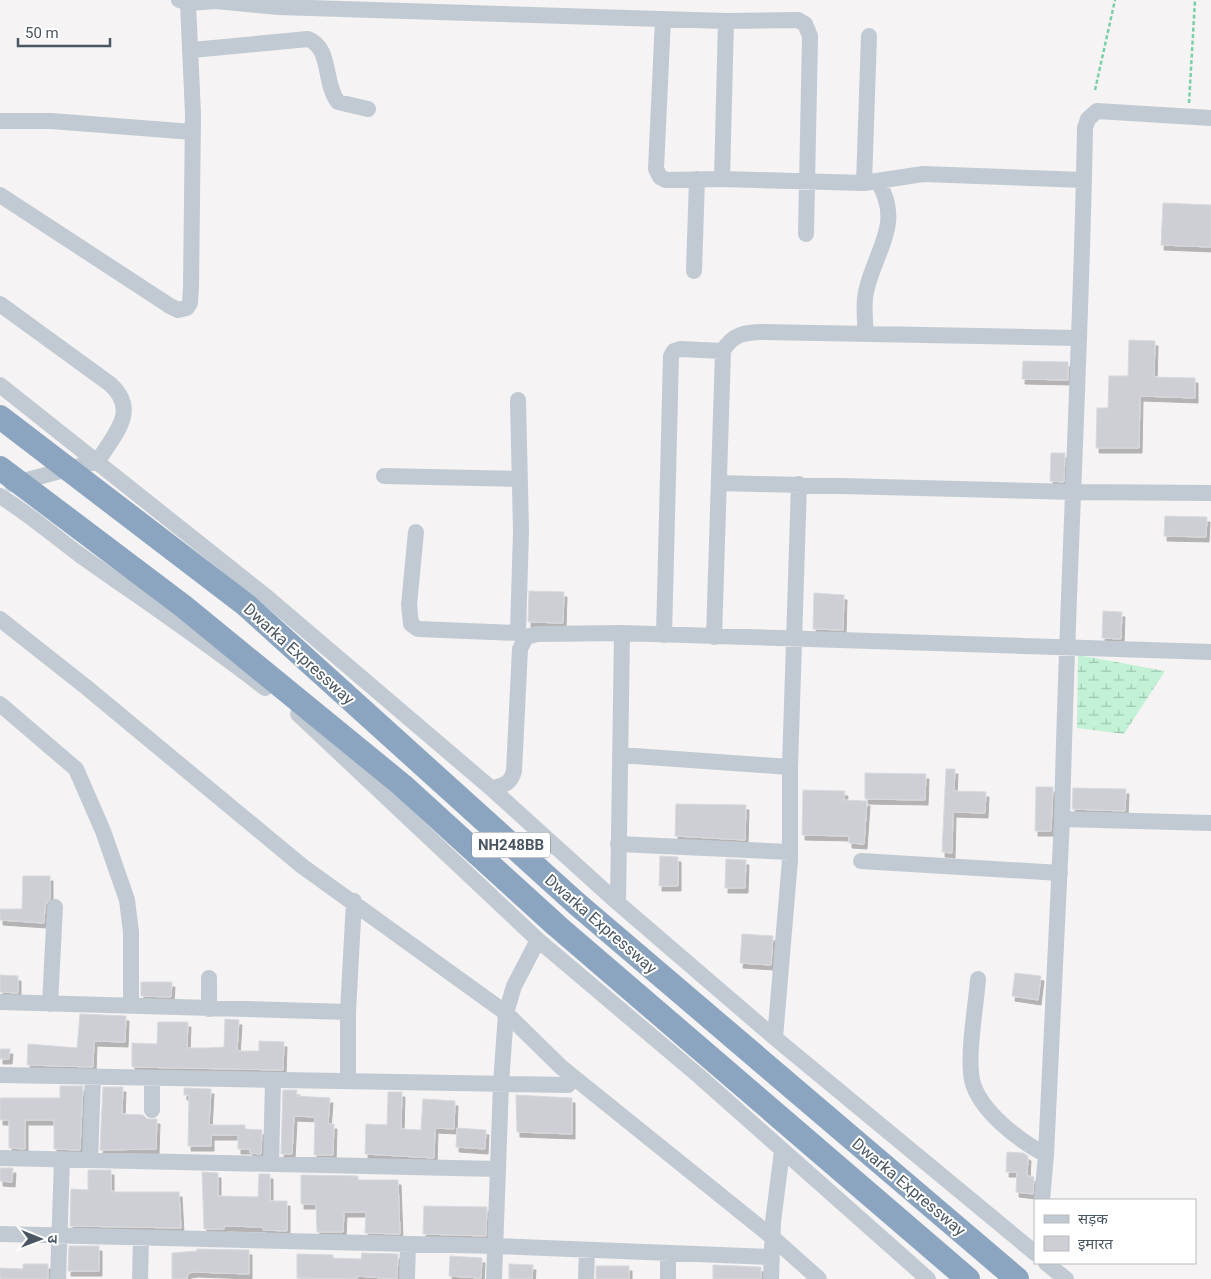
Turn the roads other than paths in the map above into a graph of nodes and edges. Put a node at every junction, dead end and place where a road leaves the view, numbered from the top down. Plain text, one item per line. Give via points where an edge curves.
1 (184, 2) edge
2 (341, 4) edge
3 (505, 7) edge
4 (662, 19) junction
5 (726, 21) junction
6 (869, 36) dead end
7 (192, 50) junction
8 (368, 109) dead end
9 (1211, 118) edge
10 (0, 121) edge
11 (193, 132) junction
12 (697, 179) junction
13 (722, 179) junction
14 (1084, 180) junction
15 (807, 181) junction
16 (871, 182) junction
17 (0, 196) edge
18 (806, 234) dead end
19 (694, 270) dead end
20 (0, 304) edge
21 (866, 334) junction
22 (1079, 338) junction
23 (723, 351) junction
24 (0, 385) edge
25 (518, 400) dead end
26 (0, 417) edge
27 (98, 461) junction
28 (0, 468) edge
29 (384, 476) dead end
30 (519, 479) junction
31 (719, 483) junction
32 (799, 484) junction
33 (0, 487) edge
34 (1074, 492) junction
35 (1211, 493) edge
36 (0, 496) edge
37 (416, 532) dead end
38 (0, 619) edge
39 (622, 634) junction
40 (522, 635) junction
41 (664, 635) junction
42 (714, 637) junction
43 (795, 640) junction
44 (1066, 647) junction
45 (1211, 652) edge
46 (0, 704) edge
47 (620, 755) junction
48 (790, 766) junction
49 (492, 789) junction
50 (1062, 819) junction
51 (1211, 823) edge
52 (618, 844) junction
53 (790, 852) junction
54 (861, 861) dead end
55 (1060, 872) junction
56 (354, 901) junction
57 (618, 903) junction
58 (55, 907) dead end
59 (538, 940) junction
60 (209, 978) dead end
61 (978, 979) dead end
62 (0, 1002) edge
63 (50, 1004) junction
64 (131, 1005) junction
65 (208, 1009) junction
66 (348, 1012) junction
67 (506, 1013) junction
68 (775, 1038) junction
69 (0, 1075) edge
70 (93, 1077) junction
71 (152, 1078) junction
72 (273, 1080) junction
73 (348, 1081) junction
74 (500, 1084) junction
75 (568, 1085) dead end
76 (152, 1110) dead end
77 (782, 1151) junction
78 (1046, 1155) junction
79 (0, 1158) edge
80 (62, 1159) junction
81 (90, 1160) junction
82 (271, 1164) junction
83 (498, 1170) junction
84 (1042, 1199) edge
85 (0, 1234) edge
86 (60, 1236) junction
87 (772, 1237) junction
88 (141, 1238) junction
89 (408, 1244) junction
90 (495, 1246) junction
91 (587, 1250) junction
92 (1034, 1252) edge
93 (668, 1253) junction
94 (771, 1257) junction
95 (1047, 1264) edge
96 (58, 1279) edge
97 (140, 1279) edge
98 (406, 1279) edge
99 (494, 1279) edge
100 (586, 1279) edge
101 (668, 1279) edge
102 (771, 1279) edge
103 (819, 1279) edge
104 (928, 1279) edge
105 (968, 1279) edge
106 (1017, 1279) edge
107 (1066, 1279) edge

1 - 2 street via 278,6
1 - 7 street
2 - 3 street
3 - 4 street
4 - 5 street
4 - 12 street via 656,170 666,180
5 - 13 street
5 - 15 street via 798,20 805,24 810,36
6 - 16 street
7 - 8 street via 308,39 321,49 333,96 338,102
7 - 11 street
9 - 14 street via 1097,111 1091,115 1085,128
10 - 11 street via 52,121
11 - 17 street via 191,288 190,303 186,308 178,310 170,306
12 - 13 street
12 - 19 street
13 - 15 street
14 - 16 street via 923,174
14 - 22 street
15 - 16 street
15 - 18 street
16 - 21 street via 887,200 888,219 884,246 866,292
20 - 27 street via 120,392 125,401 125,412
21 - 22 street
21 - 23 street via 743,333 728,342
22 - 34 street
23 - 31 street
23 - 41 street via 680,350 671,356
24 - 27 street
25 - 30 street
26 - 106 highway, Dwarka Expressway / NH248BB via 246,605 577,904
27 - 33 street
27 - 49 street via 268,598
28 - 105 highway, Dwarka Expressway / NH248BB via 183,606 402,786 557,926
29 - 30 street
30 - 40 street
31 - 32 street
31 - 42 street
32 - 34 street
32 - 43 street
34 - 35 street
34 - 44 street
36 - 59 street via 209,644 303,718
37 - 40 street via 409,605 411,624 418,629
38 - 56 street via 302,866
39 - 40 street
39 - 41 street
39 - 47 street
40 - 49 street via 517,664 514,771 504,786
41 - 42 street
42 - 43 street
43 - 44 street
43 - 48 street
44 - 45 street
44 - 50 street
46 - 64 street via 76,769 103,831 128,900
47 - 48 street
47 - 52 street
48 - 53 street
49 - 57 street
50 - 51 street
50 - 55 street
52 - 53 street
52 - 57 street
53 - 68 street
54 - 55 street
55 - 78 street
56 - 66 street
56 - 67 street
57 - 68 street
58 - 63 street
59 - 67 street via 514,986
59 - 77 street
60 - 65 street
61 - 78 street via 972,1081 985,1106 1023,1142
62 - 63 street
63 - 64 street
64 - 65 street
65 - 66 street
66 - 73 street
67 - 74 street
67 - 87 street via 561,1067
68 - 92 street
69 - 70 street
70 - 71 street
70 - 81 street
71 - 72 street
71 - 76 street
72 - 73 street
72 - 82 street
73 - 74 street
74 - 75 street
74 - 83 street
77 - 87 street
77 - 104 street
78 - 84 street
79 - 80 street
80 - 81 street
80 - 86 street
81 - 82 street
82 - 83 street
83 - 90 street
85 - 86 street
86 - 88 street
86 - 96 street
87 - 94 street
87 - 103 street
88 - 89 street
88 - 97 street
89 - 90 street
89 - 98 street
90 - 91 street
90 - 99 street
91 - 93 street
91 - 100 street
93 - 94 street
93 - 101 street
94 - 102 street
95 - 107 street

